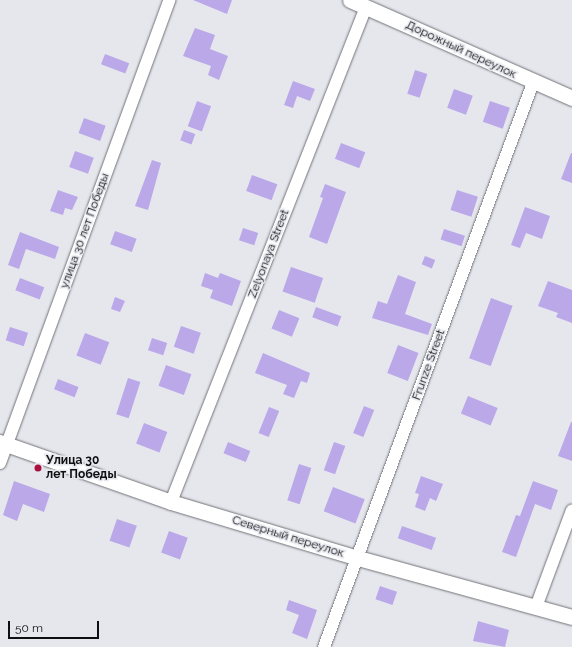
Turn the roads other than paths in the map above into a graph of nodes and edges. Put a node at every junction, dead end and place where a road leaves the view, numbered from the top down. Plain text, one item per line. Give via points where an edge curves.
1 (169, 0) edge
2 (350, 0) edge
3 (366, 7) junction
4 (533, 83) junction
5 (572, 98) edge
6 (4, 443) edge
7 (0, 463) edge
8 (171, 502) junction
9 (572, 510) edge
10 (358, 558) junction
11 (536, 607) junction
12 (572, 617) edge
13 (324, 647) edge

1 - 6 street, улица 30 лет Победы
2 - 3 street, Дорожный переулок
3 - 4 street, Дорожный переулок
3 - 8 street, Zelyonaya Street
4 - 5 street, Дорожный переулок
4 - 10 street, Frunze Street
6 - 7 street, улица 30 лет Победы
6 - 8 street, Северный переулок
8 - 10 street, Северный переулок
9 - 11 street
10 - 11 street, Северный переулок
10 - 13 street, Frunze Street
11 - 12 street, Северный переулок

